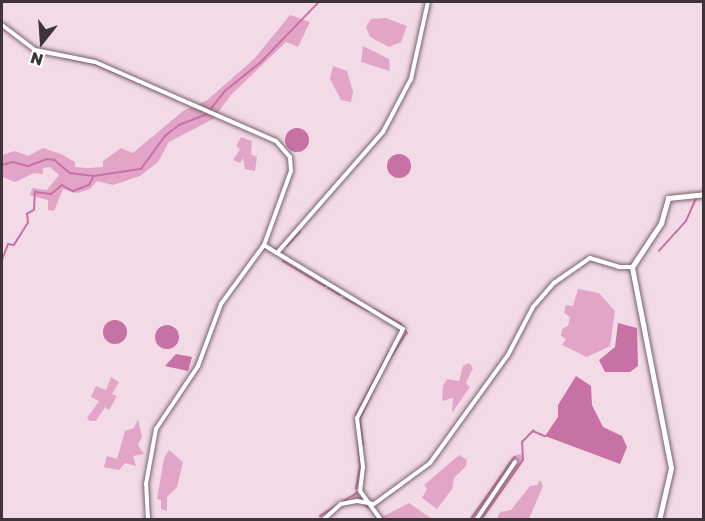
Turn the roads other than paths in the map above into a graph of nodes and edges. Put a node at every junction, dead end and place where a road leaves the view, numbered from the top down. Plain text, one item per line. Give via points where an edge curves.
1 (428, 2) edge
2 (2, 25) edge
3 (704, 194) edge
4 (264, 245) junction
5 (277, 253) junction
6 (632, 267) junction
7 (516, 462) dead end
8 (371, 505) junction
9 (148, 519) edge
10 (323, 519) edge
11 (381, 519) edge
12 (476, 519) edge
13 (659, 519) edge

1 - 5 street via 411,79 391,119 321,207
2 - 4 street via 35,50 95,62 276,141 290,157 291,171
3 - 6 street via 668,198 661,223
4 - 5 street
4 - 9 street via 221,304 198,366 156,429 146,484
5 - 8 street via 403,329 357,418 363,467 360,491
6 - 8 street via 590,258 543,294 508,355 438,455 403,486
6 - 13 street via 671,468
7 - 12 street
8 - 10 street via 362,501 341,504
8 - 11 street

